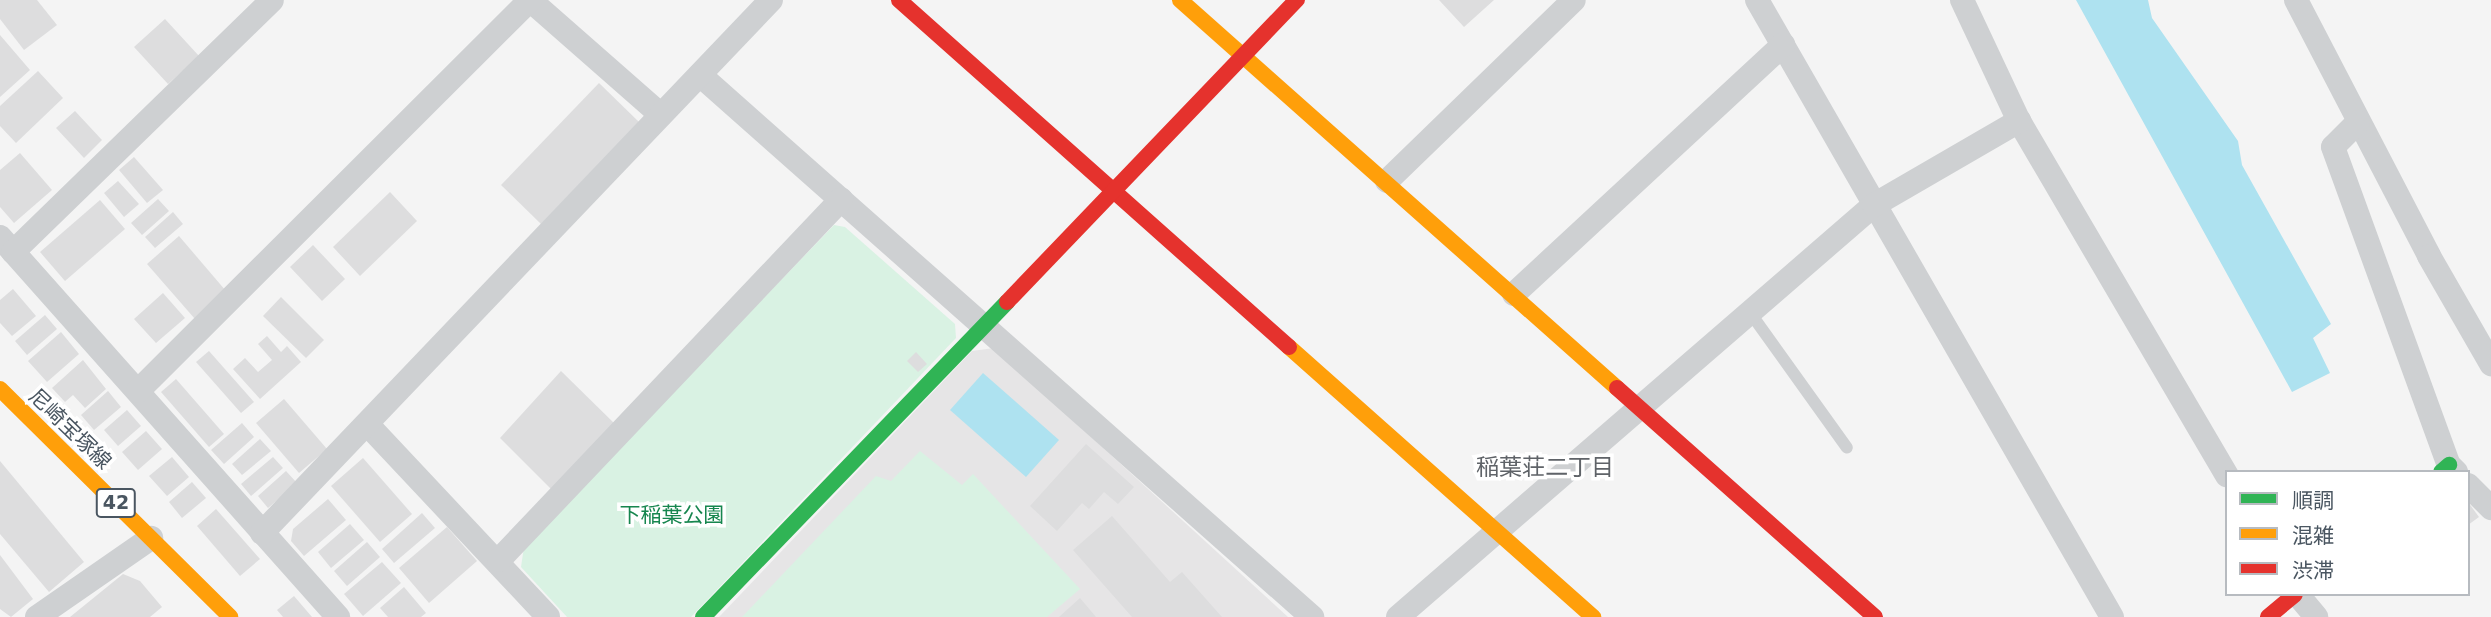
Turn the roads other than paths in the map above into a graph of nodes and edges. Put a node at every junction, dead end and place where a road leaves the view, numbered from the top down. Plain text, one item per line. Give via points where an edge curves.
1 (272, 0) edge
2 (530, 0) edge
3 (771, 0) edge
4 (899, 0) edge
5 (1180, 0) edge
6 (1297, 0) edge
7 (1574, 0) edge
8 (1757, 0) edge
9 (1962, 0) edge
10 (2296, 0) edge
11 (1783, 45) junction
12 (1243, 55) junction
13 (700, 75) junction
14 (661, 115) junction
15 (2019, 121) junction
16 (2358, 122) junction
17 (1387, 181) junction
18 (1112, 190) junction
19 (841, 200) junction
20 (1874, 205) junction
21 (7, 244) edge
22 (1514, 295) junction
23 (1749, 311) junction
24 (981, 323) junction
25 (2491, 363) edge
26 (0, 389) edge
27 (138, 391) junction
28 (6, 407) edge
29 (1639, 407) junction
30 (368, 425) junction
31 (1847, 448) dead end
32 (2449, 470) edge
33 (2225, 472) edge
34 (2470, 487) edge
35 (2491, 508) edge
36 (262, 533) junction
37 (1497, 533) junction
38 (151, 538) junction
39 (499, 560) junction
40 (2294, 596) edge
41 (2298, 596) edge
42 (37, 617) edge
43 (230, 617) edge
44 (338, 617) edge
45 (548, 617) edge
46 (703, 617) edge
47 (1312, 617) edge
48 (1398, 617) edge
49 (1592, 617) edge
50 (1875, 617) edge
51 (2112, 617) edge
52 (2268, 617) edge
53 (2316, 617) edge

1 - 21 street
2 - 14 street
2 - 27 street
3 - 13 street
4 - 18 street
5 - 12 street
6 - 12 street
7 - 17 street
8 - 11 street
9 - 15 street
10 - 16 street
11 - 20 street
11 - 22 street
12 - 17 street
12 - 18 street
13 - 14 street
13 - 19 street
14 - 30 street
15 - 20 street
15 - 33 street
16 - 25 street
16 - 32 street via 2333,147
17 - 22 street
18 - 24 street
18 - 37 street
19 - 24 street
19 - 39 street
20 - 23 street
20 - 51 street
21 - 27 street
22 - 29 street
23 - 29 street
23 - 31 lane
24 - 46 street
24 - 47 street
26 - 28 street, 尼崎宝塚線 / 42
27 - 36 street
28 - 38 street, 尼崎宝塚線 / 42
29 - 37 street
29 - 50 street
30 - 36 street
30 - 39 street
34 - 35 street
36 - 44 street
37 - 48 street
37 - 49 street
38 - 42 street
38 - 43 street, 尼崎宝塚線 / 42
39 - 45 street
40 - 52 street
41 - 53 street

